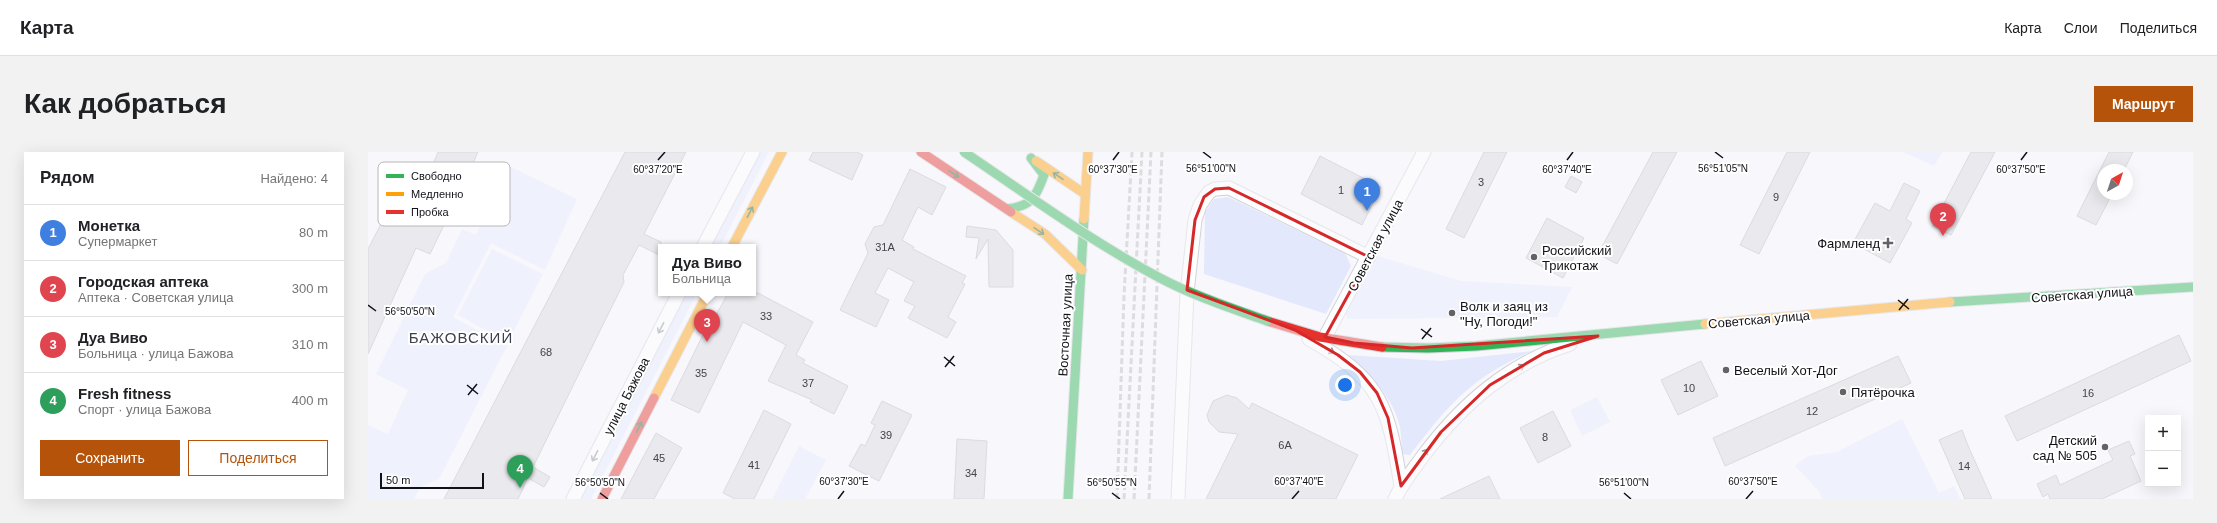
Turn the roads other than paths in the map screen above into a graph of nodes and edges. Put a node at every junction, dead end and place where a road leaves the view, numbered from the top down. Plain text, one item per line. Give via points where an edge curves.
1 (753, 152) edge
2 (782, 152) edge
3 (921, 152) edge
4 (964, 152) edge
5 (1022, 152) edge
6 (1088, 152) edge
7 (1424, 152) edge
8 (1031, 158) junction
9 (1085, 194) junction
10 (1007, 209) junction
11 (705, 244) edge
12 (734, 244) edge
13 (1369, 257) junction
14 (1082, 270) junction
15 (2193, 286) edge
16 (677, 296) edge
17 (706, 296) edge
18 (1295, 330) junction
19 (1598, 336) junction
20 (1325, 337) junction
21 (1401, 486) junction
22 (573, 499) edge
23 (602, 499) edge
24 (1068, 499) edge
25 (1178, 499) edge
26 (1395, 499) edge

1 - 11 street
12 -> 2 main road
3 -> 10 main road
4 - 18 main road, Советская улица, bridge via 1102,244 1162,278 1222,305
5 - 8 main road
6 - 9 main road, Восточная улица
7 - 13 street, Советская улица
9 -> 8 main road
8 - 10 main road via 1044,175 1037,195 1023,208
9 - 14 main road, Восточная улица
10 -> 14 main road via 1045,234
13 - 20 street, Советская улица
13 - 25 street via 1229,188 1215,189 1204,197 1195,220 1187,293
14 - 24 main road, Восточная улица
15 - 19 main road, Советская улица via 1909,305
16 -> 22 street, улица Бажова
23 -> 17 main road, улица Бажова
18 - 20 main road, Советская улица
18 -> 21 street via 1338,355 1360,372 1377,393 1388,418
19 - 20 main road, Советская улица via 1412,348 1354,344
21 -> 19 street via 1442,432 1472,399 1490,385 1544,352
21 - 26 street

